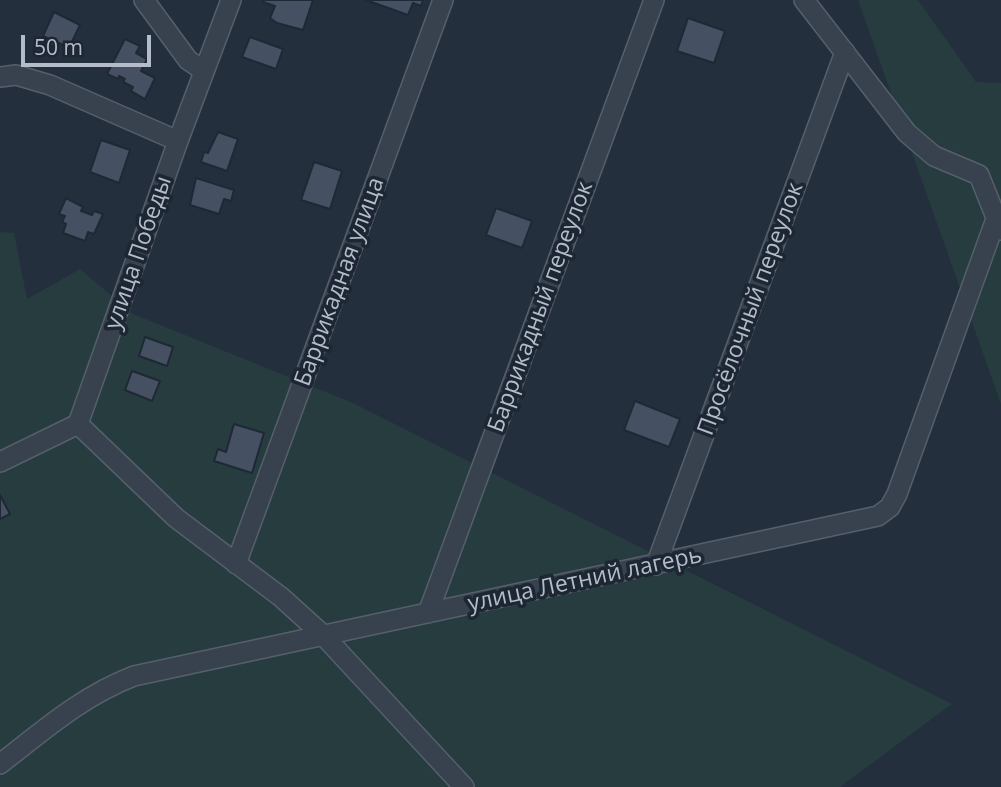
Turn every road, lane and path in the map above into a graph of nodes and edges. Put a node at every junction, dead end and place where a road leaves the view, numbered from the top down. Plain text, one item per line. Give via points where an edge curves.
1 (144, 0) edge
2 (231, 0) edge
3 (443, 0) edge
4 (654, 0) edge
5 (804, 0) edge
6 (845, 52) junction
7 (204, 71) junction
8 (0, 77) edge
9 (178, 141) junction
10 (999, 225) edge
11 (78, 424) junction
12 (0, 462) edge
13 (236, 564) junction
14 (656, 565) junction
15 (428, 613) junction
16 (323, 635) junction
17 (0, 764) edge
18 (464, 787) edge

1 - 7 street via 188,60
2 - 7 street, улица Победы
3 - 13 street, Баррикадная улица
4 - 15 street, Баррикадный переулок
5 - 6 street
6 - 10 street via 907,133 934,156 979,175
6 - 14 street, Просёлочный переулок
7 - 9 street, улица Победы
8 - 9 street via 16,75 50,85
9 - 11 street, улица Победы
10 - 14 street, улица Летний лагерь via 890,507 862,521
11 - 12 street
11 - 13 street via 176,518
13 - 16 street
14 - 15 street, улица Летний лагерь
15 - 16 street, улица Летний лагерь
16 - 17 street, улица Летний лагерь via 134,676 105,687
16 - 18 street

